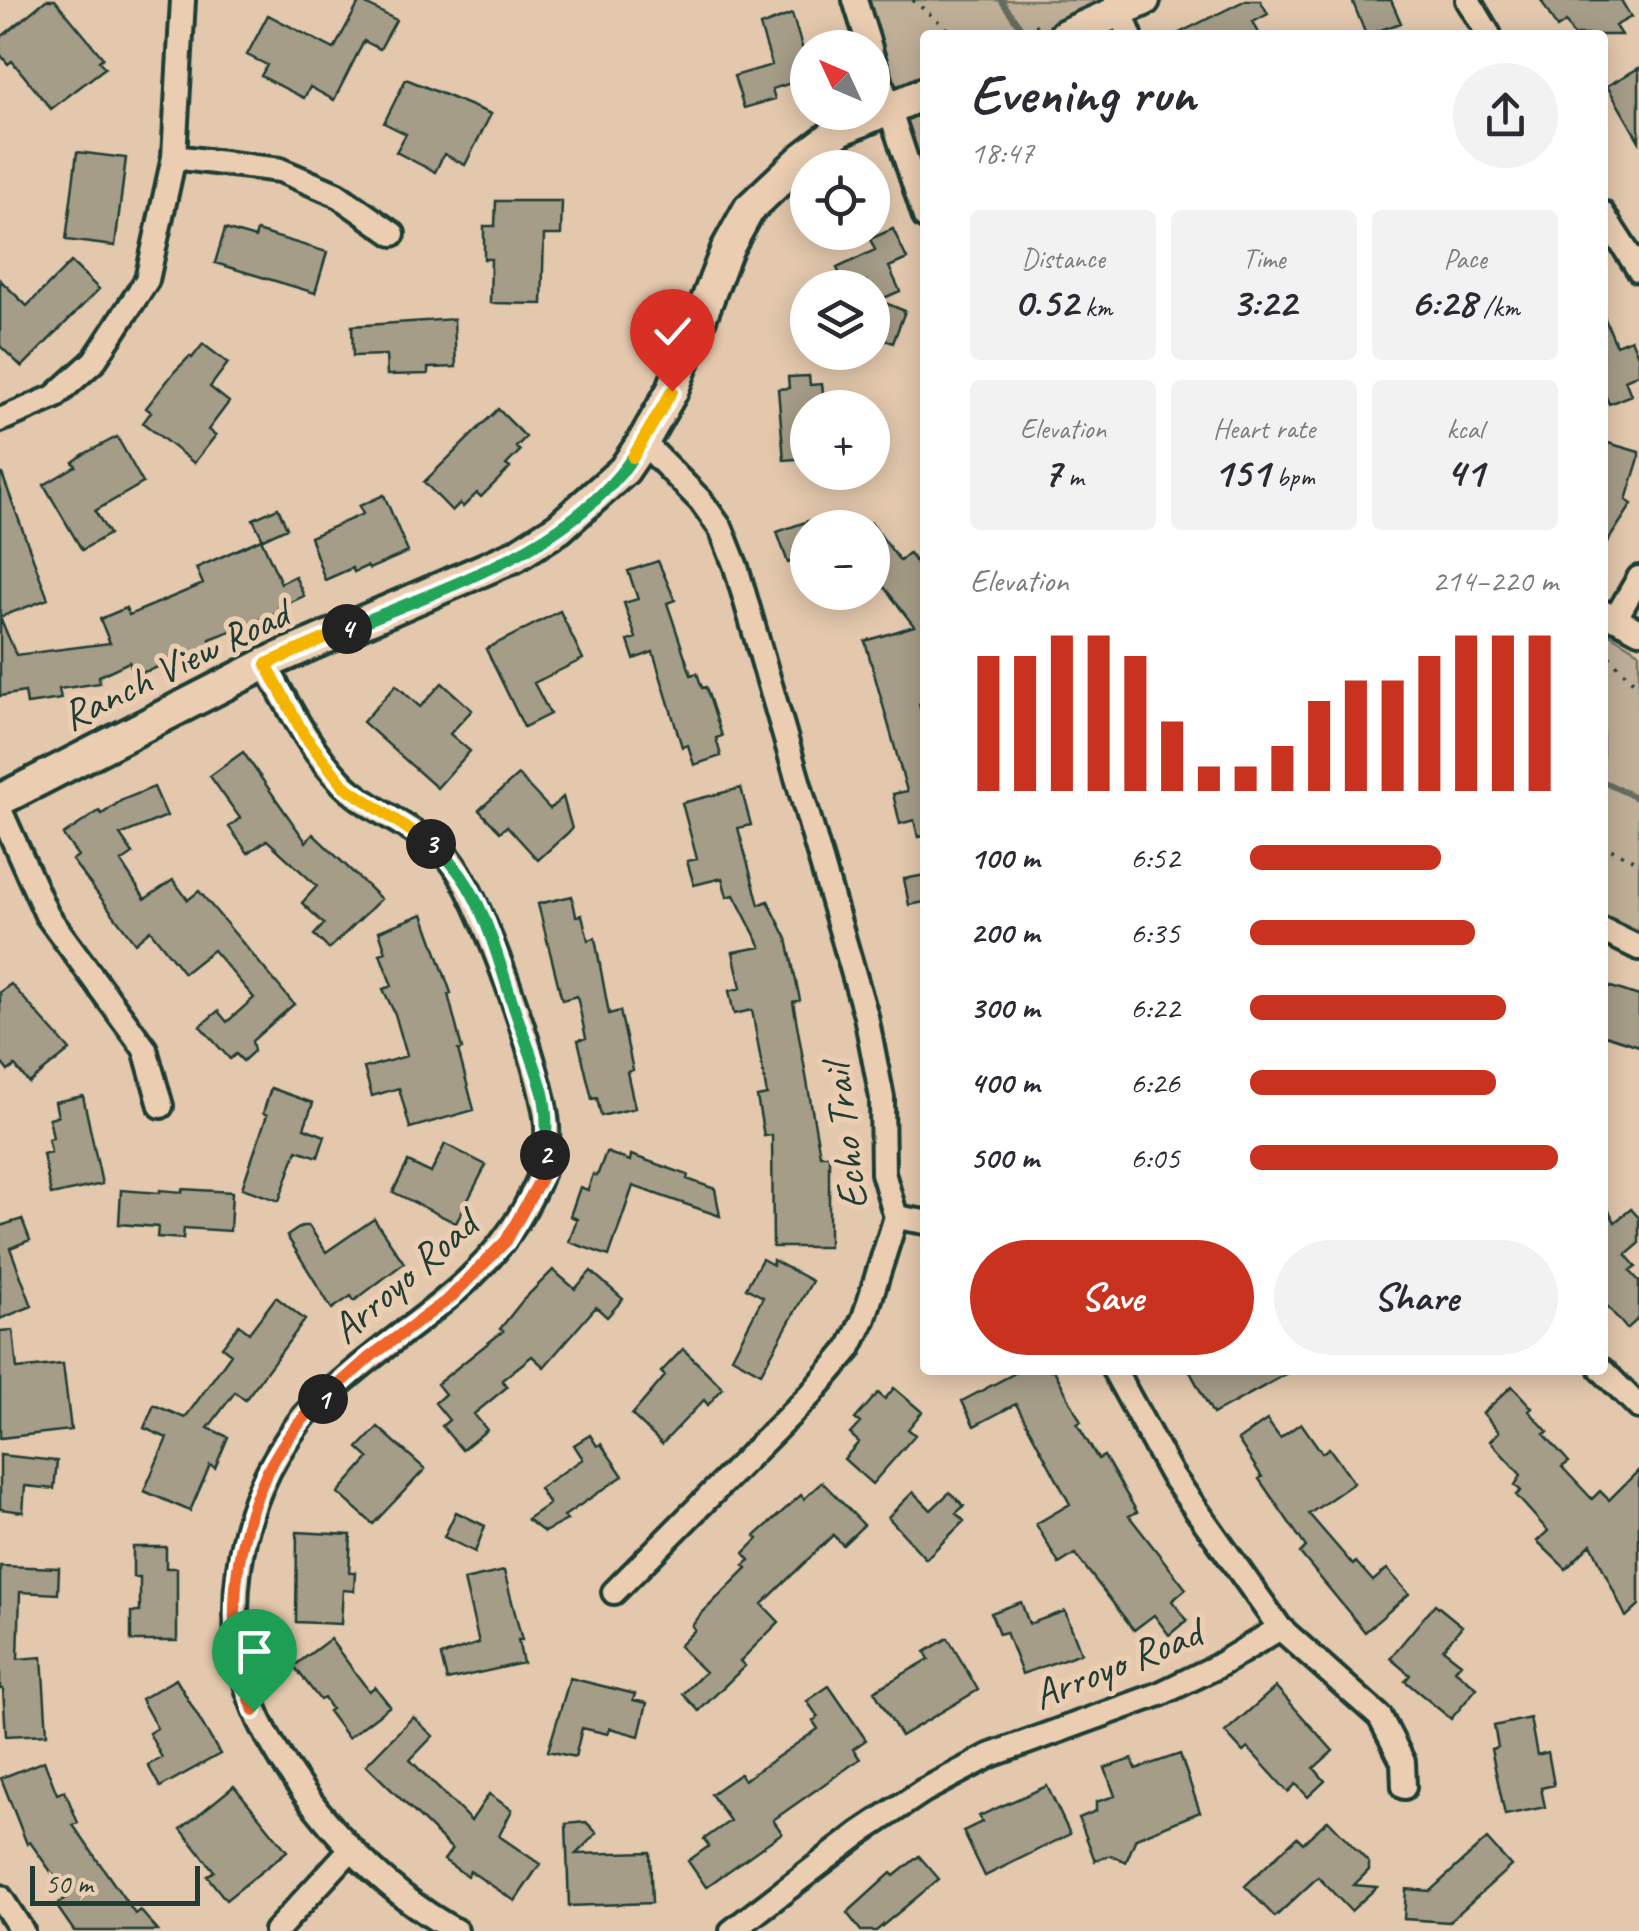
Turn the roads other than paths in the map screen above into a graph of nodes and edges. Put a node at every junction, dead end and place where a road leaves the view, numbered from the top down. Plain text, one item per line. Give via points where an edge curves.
1 (183, 0) edge
2 (856, 0) edge
3 (1468, 0) edge
4 (1128, 11) edge
5 (1064, 28) edge
6 (865, 30) edge
7 (1486, 30) edge
8 (920, 95) edge
9 (890, 107) edge
10 (890, 114) edge
11 (840, 130) edge
12 (174, 157) junction
13 (920, 202) edge
14 (1608, 222) edge
15 (392, 234) dead end
16 (1639, 270) edge
17 (0, 420) edge
18 (643, 442) junction
19 (1639, 578) edge
20 (1609, 615) edge
21 (1639, 631) edge
22 (266, 664) junction
23 (0, 800) edge
24 (0, 810) edge
25 (1608, 933) edge
26 (1639, 948) edge
27 (161, 1106) dead end
28 (896, 1217) junction
29 (920, 1221) edge
30 (1117, 1375) edge
31 (1607, 1375) edge
32 (1639, 1407) edge
33 (614, 1592) dead end
34 (1280, 1628) junction
35 (1404, 1787) dead end
36 (350, 1850) junction
37 (0, 1897) edge
38 (22, 1931) edge
39 (276, 1931) edge
40 (456, 1931) edge
41 (732, 1931) edge

1 - 12 street
2 - 6 street
3 - 7 street
4 - 5 street
8 - 9 street, Ranch View Road
10 - 13 street
11 - 18 street, Ranch View Road via 749,209 672,391
12 - 15 street via 280,170 336,194
12 - 17 street via 146,280 94,361 54,397
14 - 16 street
18 - 22 street, Ranch View Road via 590,503 514,556
18 - 28 street, Echo Trail via 701,501 736,566 866,1016 882,1098 883,1173
19 - 20 street
20 - 21 street
22 - 23 street, Ranch View Road
22 - 36 street, Arroyo Road via 304,735 344,786 448,856 466,881 544,1095 547,1128 544,1173 506,1241 450,1298 304,1415 258,1488 242,1542 236,1647 254,1711 279,1757
24 - 27 street via 47,915 145,1049
25 - 26 street
28 - 29 street
28 - 33 street, Echo Trail via 849,1349
30 - 34 street via 1171,1474
31 - 32 street
34 - 35 street via 1380,1717 1403,1762
34 - 41 street, Arroyo Road via 1174,1687 991,1755 923,1792
36 - 39 street
36 - 40 street, Arroyo Road via 419,1910
37 - 38 street

